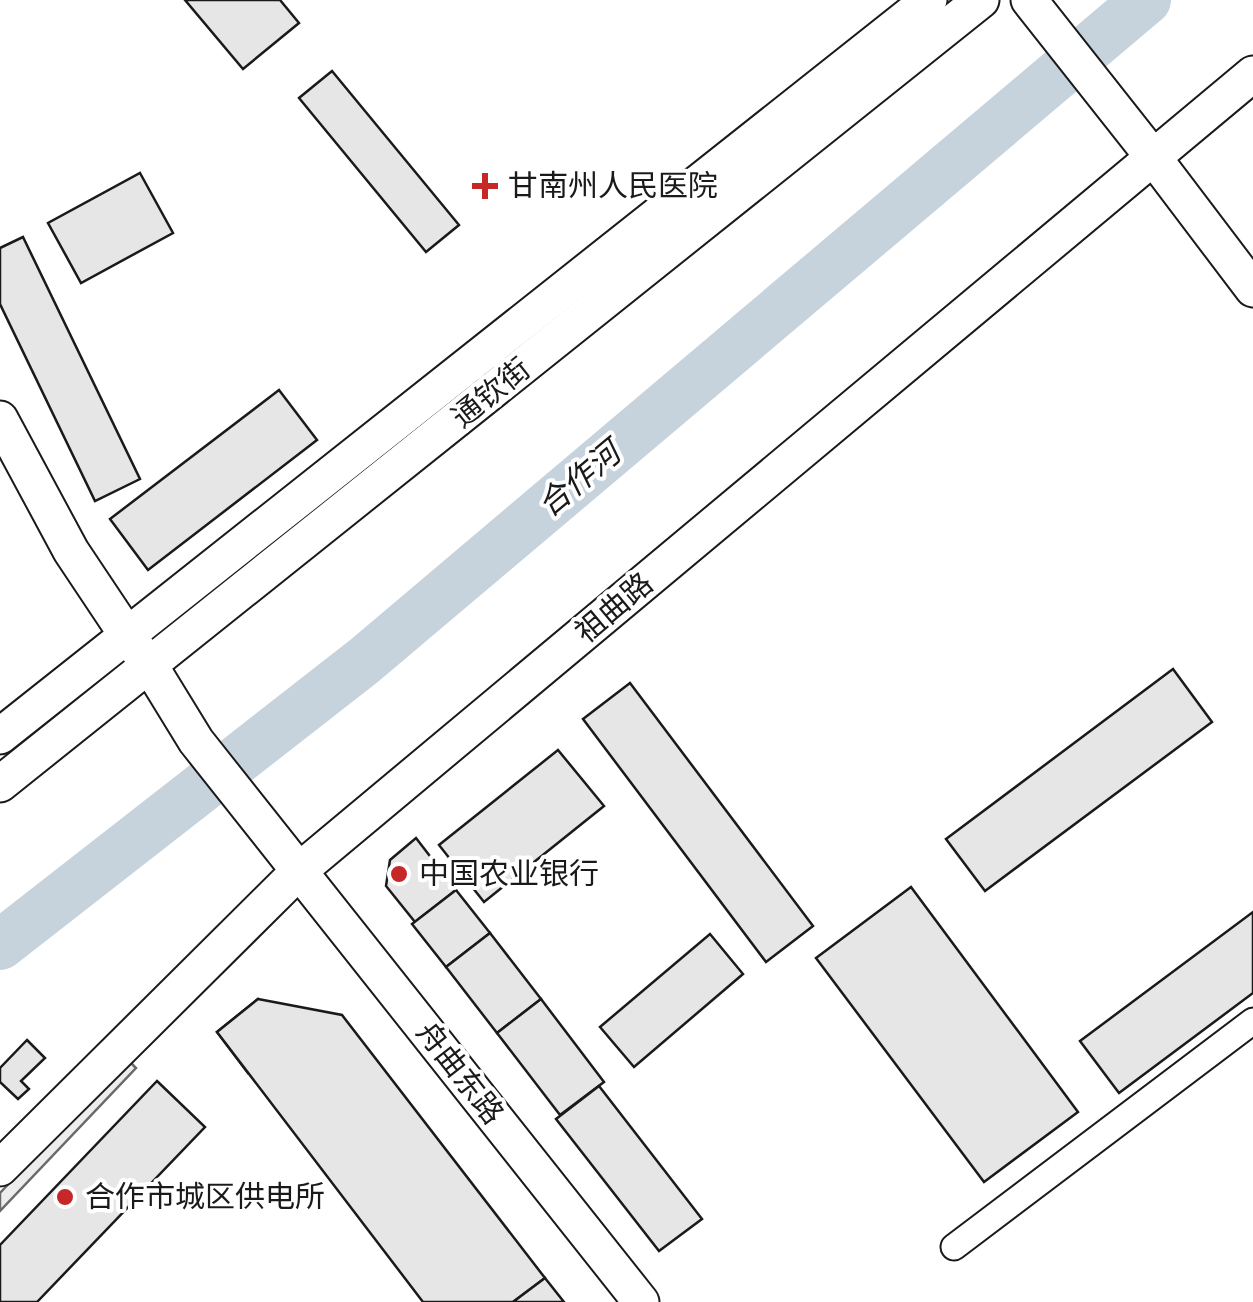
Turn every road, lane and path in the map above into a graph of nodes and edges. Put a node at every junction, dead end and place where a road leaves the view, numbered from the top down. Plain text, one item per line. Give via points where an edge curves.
1 (929, 0) edge
2 (981, 0) edge
3 (1029, 0) edge
4 (1253, 74) edge
5 (1154, 157) junction
6 (1253, 289) edge
7 (0, 419) edge
8 (126, 635) junction
9 (150, 666) junction
10 (0, 736) edge
11 (0, 784) edge
12 (290, 857) junction
13 (1253, 1022) edge
14 (0, 1168) edge
15 (954, 1248) dead end
16 (641, 1302) edge

1 - 8 street
2 - 9 street, 通钦街
3 - 5 street
4 - 5 street, 祖曲路
5 - 6 street
5 - 12 street, 祖曲路
7 - 8 street, 舟曲东路
8 - 9 street, 舟曲东路
8 - 10 street
9 - 11 street, 通钦街
9 - 12 street, 舟曲东路 via 196,741
12 - 14 street, 祖曲路
12 - 16 street, 舟曲东路
13 - 15 street

